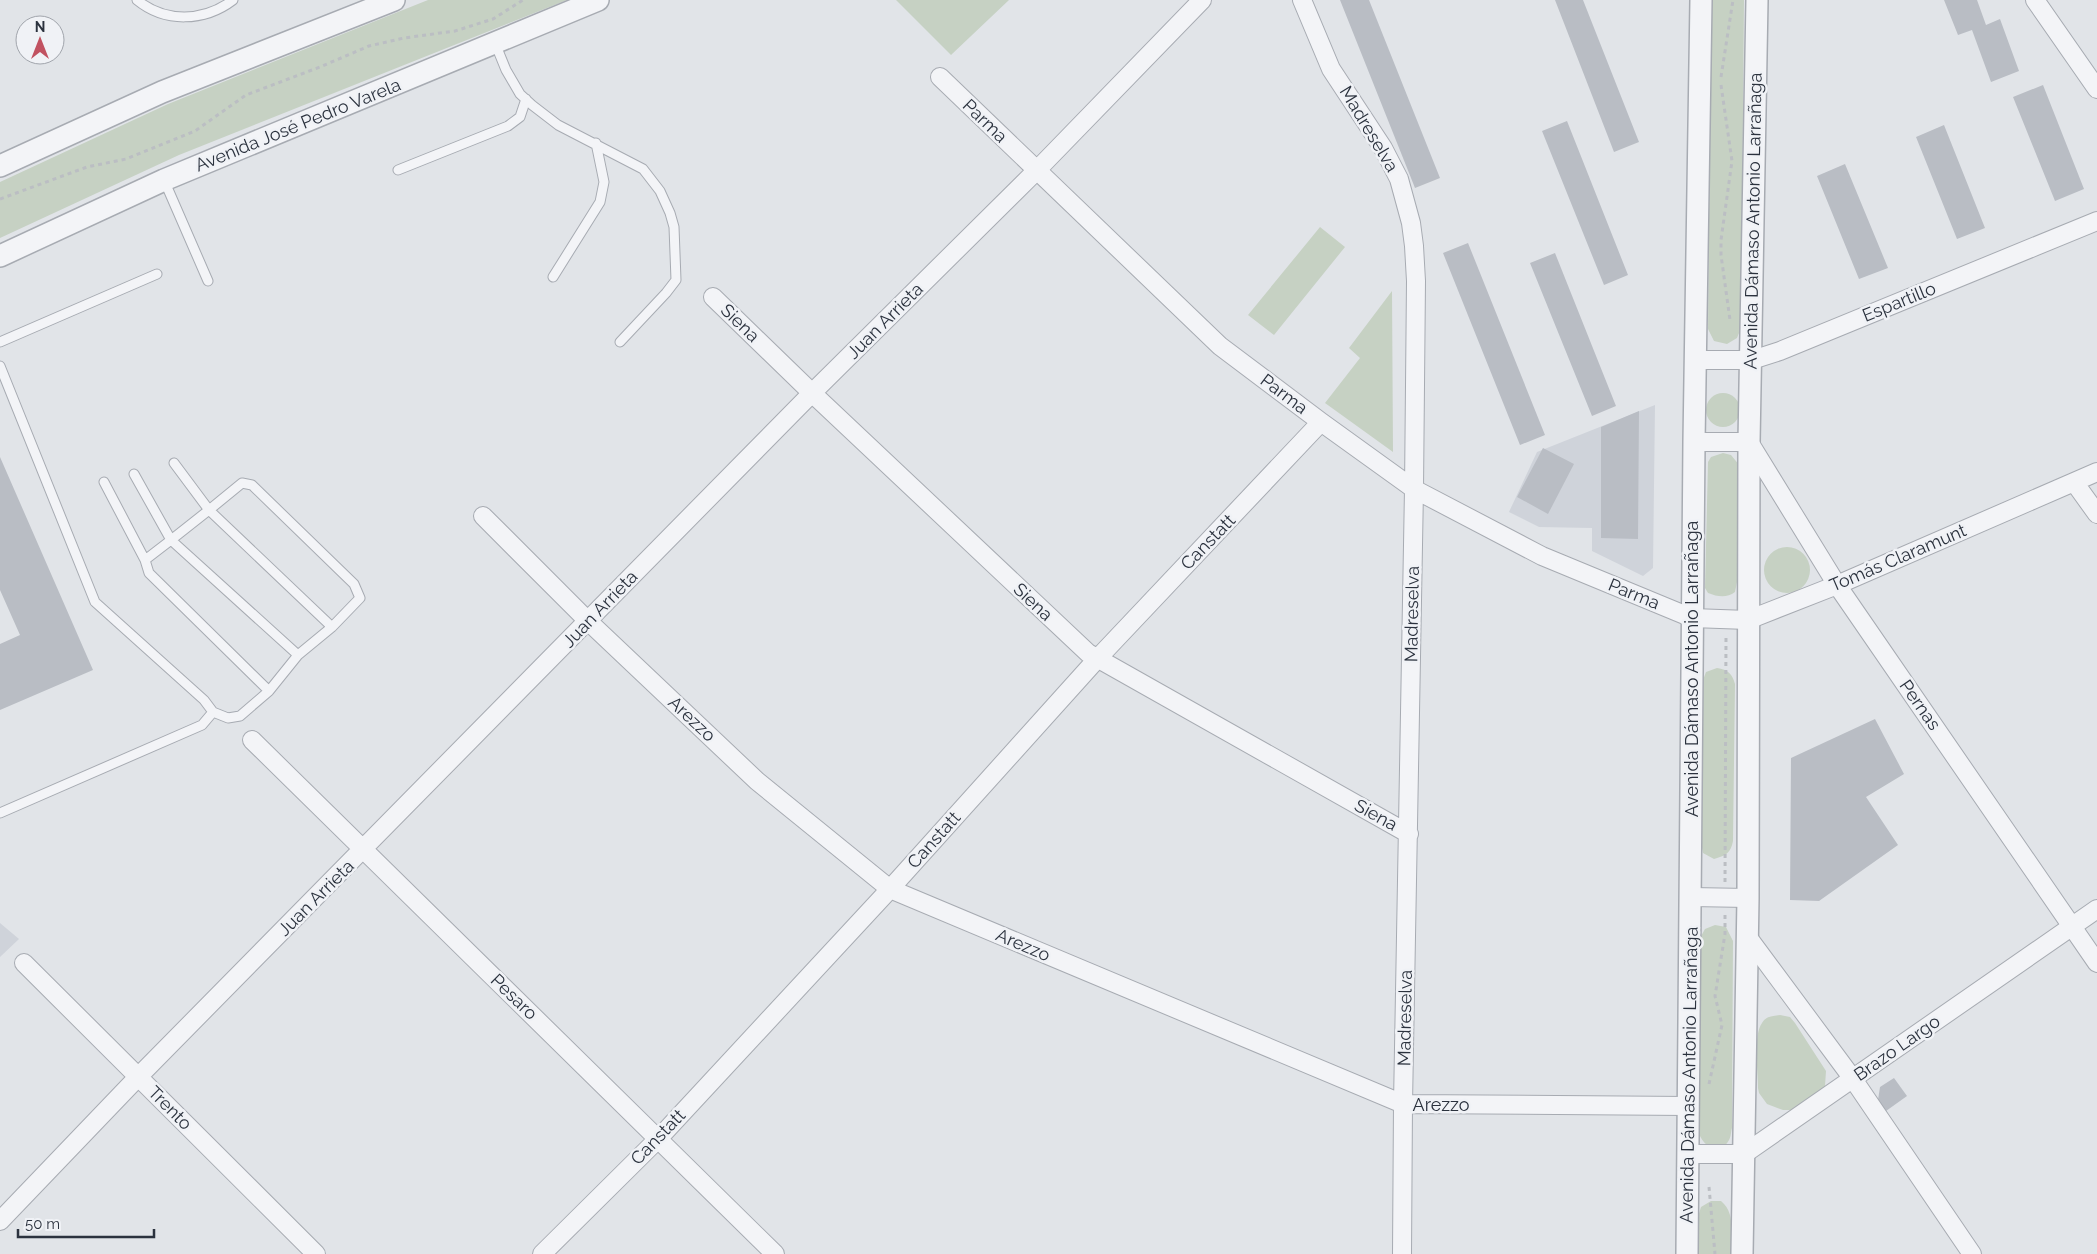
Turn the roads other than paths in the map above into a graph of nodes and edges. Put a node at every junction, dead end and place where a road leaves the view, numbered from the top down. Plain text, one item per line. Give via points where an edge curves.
1 (137, 0) edge
2 (233, 0) edge
3 (394, 0) edge
4 (598, 0) edge
5 (1202, 0) edge
6 (1302, 0) edge
7 (1701, 0) edge
8 (1757, 0) edge
9 (2035, 0) edge
10 (495, 43) junction
11 (940, 77) dead end
12 (2097, 88) edge
13 (526, 99) junction
14 (596, 143) junction
15 (0, 166) edge
16 (398, 170) dead end
17 (1036, 171) junction
18 (164, 180) junction
19 (2097, 221) edge
20 (0, 256) edge
21 (157, 274) dead end
22 (553, 277) dead end
23 (208, 281) dead end
24 (713, 297) dead end
25 (0, 342) edge
26 (620, 342) dead end
27 (1695, 360) junction
28 (1752, 360) junction
29 (1, 371) edge
30 (812, 393) junction
31 (1322, 422) junction
32 (1694, 442) junction
33 (1749, 442) junction
34 (174, 463) dead end
35 (2097, 472) edge
36 (134, 474) dead end
37 (104, 482) dead end
38 (2074, 482) junction
39 (1414, 489) junction
40 (209, 510) junction
41 (2097, 514) edge
42 (483, 516) dead end
43 (170, 540) junction
44 (146, 560) junction
45 (1837, 585) junction
46 (1692, 618) junction
47 (1748, 620) junction
48 (588, 621) junction
49 (332, 627) junction
50 (298, 656) junction
51 (1097, 658) junction
52 (269, 691) junction
53 (212, 712) junction
54 (252, 740) dead end
55 (0, 813) edge
56 (1409, 834) junction
57 (364, 850) junction
58 (890, 889) junction
59 (1691, 897) junction
60 (1748, 898) junction
61 (2097, 909) edge
62 (2072, 926) junction
63 (1747, 936) junction
64 (24, 963) dead end
65 (2097, 963) edge
66 (138, 1077) junction
67 (1853, 1079) junction
68 (1403, 1104) junction
69 (1688, 1106) junction
70 (659, 1138) junction
71 (1688, 1154) junction
72 (1744, 1154) junction
73 (0, 1221) edge
74 (316, 1254) edge
75 (542, 1254) edge
76 (775, 1254) edge
77 (1402, 1254) edge
78 (1687, 1254) edge
79 (1742, 1254) edge
80 (1972, 1254) edge

1 - 2 lane via 162,14 180,18 202,15
3 - 15 street via 162,92
4 - 10 street, Avenida José Pedro Varela
5 - 17 street, Juan Arrieta
6 - 39 street, Madreselva via 1331,69 1383,148 1399,179 1411,222 1416,281
7 - 27 street, Avenida Dámaso Antonio Larrañaga
8 - 28 street, Avenida Dámaso Antonio Larrañaga
9 - 12 street
10 - 13 lane via 506,70
10 - 18 street, Avenida José Pedro Varela
11 - 17 street, Parma
13 - 14 lane via 558,125
13 - 16 lane via 520,116 508,126
14 - 22 lane via 604,182 600,202
14 - 26 lane via 643,169 660,191 674,227 676,280
17 - 30 street, Juan Arrieta
17 - 31 street, Parma via 1220,346
18 - 20 street, Avenida José Pedro Varela
18 - 23 lane
19 - 28 street, Espartillo
21 - 25 lane
24 - 30 street, Siena
27 - 28 street, Espartillo
27 - 32 street, Avenida Dámaso Antonio Larrañaga
28 - 33 street, Avenida Dámaso Antonio Larrañaga
29 - 53 lane via 95,602 204,700
30 - 48 street, Juan Arrieta
30 - 51 street, Siena
31 - 39 street, Parma
31 - 51 street, Canstatt
32 - 33 street
32 - 46 street, Avenida Dámaso Antonio Larrañaga
33 - 45 street, Pernas
33 - 47 street, Avenida Dámaso Antonio Larrañaga
34 - 40 lane
35 - 38 street, Tomás Claramunt
36 - 43 lane
37 - 44 lane
38 - 41 street
38 - 45 street, Tomás Claramunt
39 - 46 street, Parma via 1542,556
39 - 56 street, Madreselva
40 - 43 lane
40 - 49 lane
40 - 49 lane via 242,483 252,485 358,590 360,598
42 - 48 street, Arezzo
43 - 44 lane
43 - 50 lane
44 - 52 lane via 149,573
45 - 47 street, Tomás Claramunt
45 - 62 street, Pernas
46 - 47 street, Tomás Claramunt
46 - 59 street, Avenida Dámaso Antonio Larrañaga
47 - 60 street, Avenida Dámaso Antonio Larrañaga
48 - 57 street, Juan Arrieta
48 - 58 street, Arezzo via 757,780
49 - 50 lane
50 - 52 lane
51 - 56 street, Siena
51 - 58 street, Canstatt
52 - 53 lane via 240,716 228,718
53 - 55 lane via 202,725
54 - 57 street, Pesaro
56 - 68 street, Madreselva
57 - 66 street, Juan Arrieta
57 - 70 street, Pesaro
58 - 68 street, Arezzo
58 - 70 street, Canstatt
59 - 60 street
59 - 69 street, Avenida Dámaso Antonio Larrañaga
60 - 63 street, Avenida Dámaso Antonio Larrañaga
61 - 62 street, Brazo Largo
62 - 65 street, Pernas
62 - 67 street, Brazo Largo
63 - 67 street
63 - 72 street, Avenida Dámaso Antonio Larrañaga
64 - 66 street, Trento
66 - 73 street, Juan Arrieta
66 - 74 street, Trento
67 - 72 street, Brazo Largo
67 - 80 street
68 - 69 street, Arezzo
68 - 77 street, Madreselva
69 - 71 street, Avenida Dámaso Antonio Larrañaga
70 - 75 street, Canstatt
70 - 76 street, Pesaro
71 - 72 street
71 - 78 street, Avenida Dámaso Antonio Larrañaga
72 - 79 street, Avenida Dámaso Antonio Larrañaga

